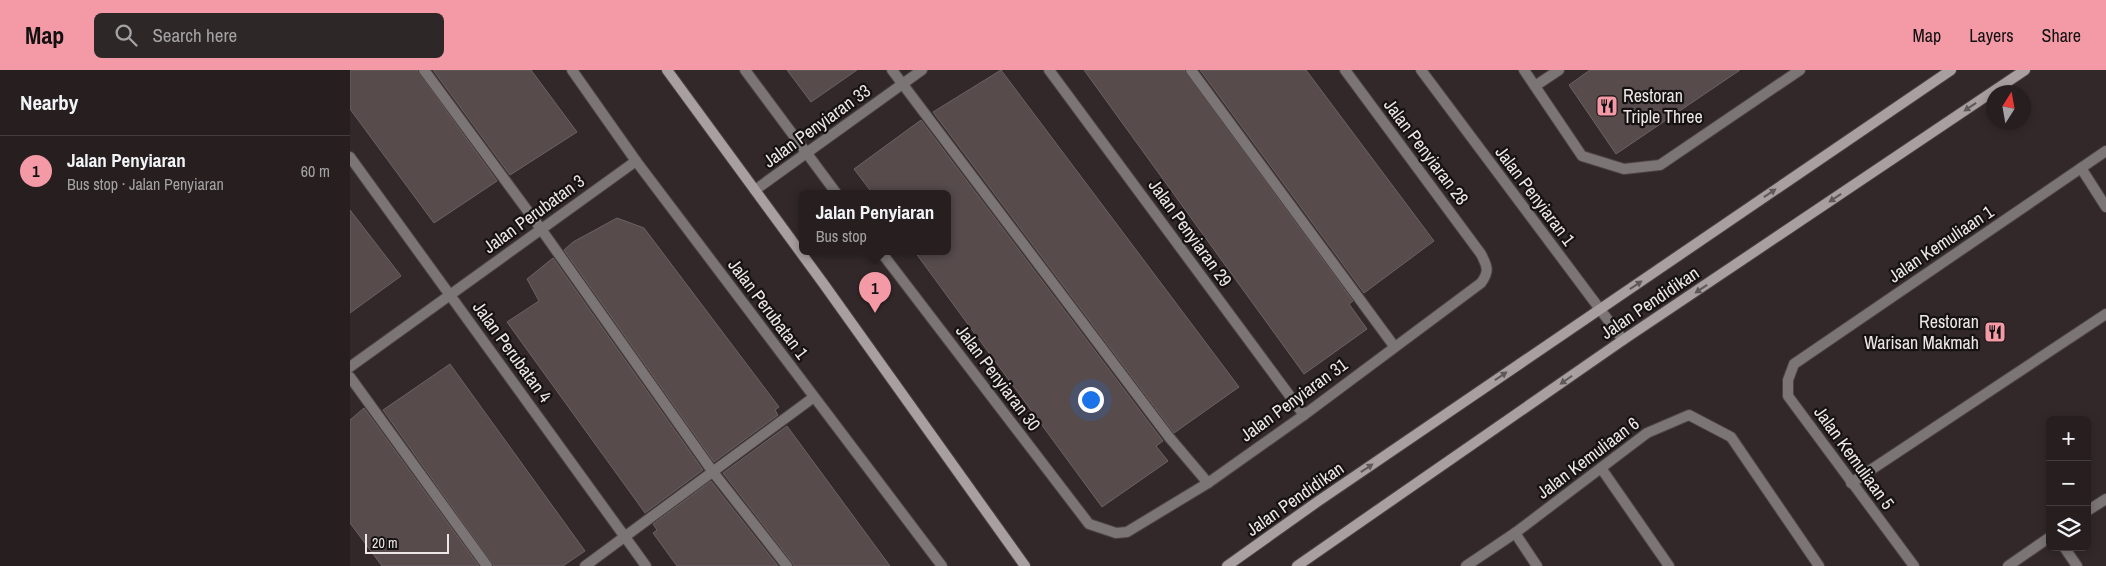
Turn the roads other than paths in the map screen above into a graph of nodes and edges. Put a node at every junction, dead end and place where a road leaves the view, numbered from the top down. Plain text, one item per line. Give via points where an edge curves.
1 (424, 70) edge
2 (572, 70) edge
3 (667, 70) edge
4 (745, 70) edge
5 (892, 70) edge
6 (922, 70) edge
7 (1049, 70) edge
8 (1191, 70) edge
9 (1344, 70) edge
10 (1421, 70) edge
11 (1524, 70) edge
12 (1559, 70) edge
13 (1800, 70) edge
14 (1952, 70) edge
15 (2025, 70) edge
16 (902, 84) junction
17 (1535, 86) junction
18 (2106, 151) edge
19 (807, 154) junction
20 (350, 157) edge
21 (636, 161) junction
22 (2081, 168) junction
23 (755, 190) junction
24 (834, 190) edge
25 (2106, 207) edge
26 (541, 229) junction
27 (799, 251) edge
28 (1481, 254) joint
29 (802, 255) edge
30 (883, 255) edge
31 (450, 294) junction
32 (1600, 309) junction
33 (2106, 314) edge
34 (1624, 340) junction
35 (1394, 346) junction
36 (1794, 364) joint
37 (350, 367) edge
38 (350, 377) edge
39 (814, 397) junction
40 (1304, 415) junction
41 (1601, 468) junction
42 (713, 472) junction
43 (1208, 483) junction
44 (1851, 483) junction
45 (2106, 499) edge
46 (2091, 509) edge
47 (1090, 524) joint
48 (1515, 533) junction
49 (625, 537) junction
50 (2046, 540) edge
51 (2067, 551) edge
52 (487, 566) edge
53 (585, 566) edge
54 (646, 566) edge
55 (787, 566) edge
56 (942, 566) edge
57 (1025, 566) edge
58 (1227, 566) edge
59 (1296, 566) edge
60 (1466, 566) edge
61 (1537, 566) edge
62 (1669, 566) edge
63 (1820, 566) edge
64 (1914, 566) edge
65 (2008, 566) edge
66 (2077, 566) edge

1 - 26 street
2 - 21 street, Jalan Perubatan 1
3 - 23 main road
4 - 19 street
5 - 16 street
6 - 16 street, Jalan Penyiaran 33
7 - 40 street, Jalan Penyiaran 29
8 - 35 street
9 - 28 street, Jalan Penyiaran 28
10 - 32 street, Jalan Penyiaran 1
11 - 17 street
12 - 17 street
13 - 17 street via 1660,165 1624,169 1582,156
32 -> 14 main road, Jalan Pendidikan
15 -> 34 main road, Jalan Pendidikan
16 - 19 street, Jalan Penyiaran 33
16 - 43 street via 1163,429
18 - 22 street, Jalan Kemuliaan 1
19 - 23 street, Jalan Penyiaran 33
19 - 24 street
20 - 31 street, Jalan Perubatan 4
21 - 26 street, Jalan Perubatan 3
21 - 39 street, Jalan Perubatan 1
22 - 25 street
22 - 36 street, Jalan Kemuliaan 1
23 - 27 main road
26 - 31 street, Jalan Perubatan 3
26 - 42 street
28 - 35 street, Jalan Penyiaran 31 via 1488,272 1482,283
29 - 57 main road
30 - 47 street, Jalan Penyiaran 30
31 - 37 street, Jalan Perubatan 3
31 - 49 street, Jalan Perubatan 4
32 - 34 street, Jalan Penyiaran 1
58 -> 32 main road, Jalan Pendidikan
33 - 44 street
34 -> 59 main road, Jalan Pendidikan
35 - 40 street, Jalan Penyiaran 31
36 - 44 street, Jalan Kemuliaan 5 via 1788,380 1788,396
38 - 52 street
39 - 42 street
39 - 56 street, Jalan Perubatan 1
40 - 43 street, Jalan Penyiaran 31
41 - 48 street, Jalan Kemuliaan 6
41 - 62 street
41 - 63 street, Jalan Kemuliaan 6 via 1647,433 1689,415 1732,437
42 - 49 street
42 - 55 street
43 - 47 street, Jalan Penyiaran 31 via 1128,532 1116,533
44 - 64 street, Jalan Kemuliaan 5
45 - 46 street
48 - 60 street, Jalan Kemuliaan 6
48 - 61 street
49 - 53 street
49 - 54 street, Jalan Perubatan 4
50 - 65 street
51 - 66 street

